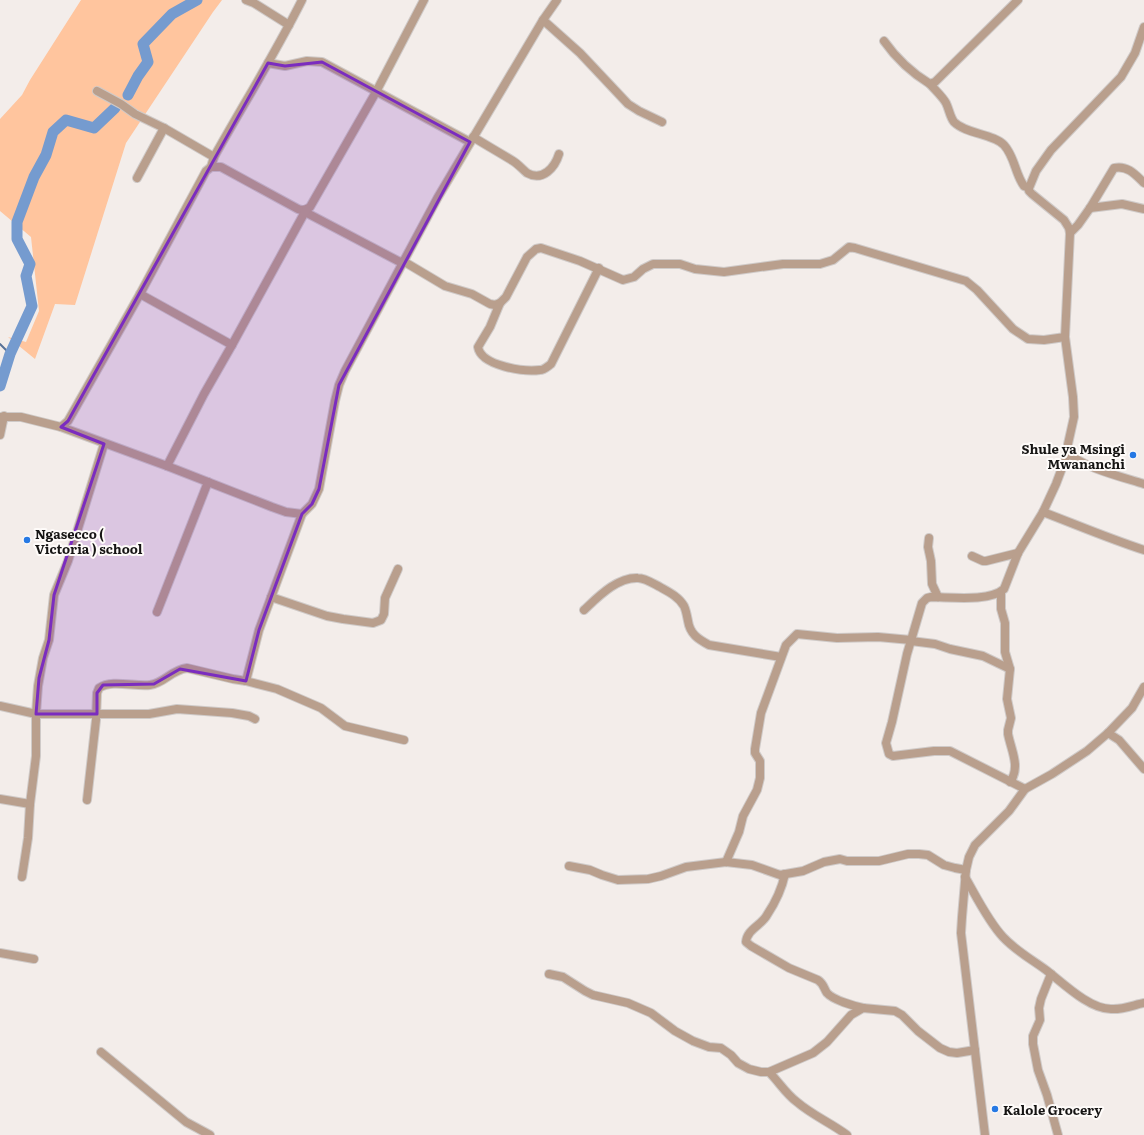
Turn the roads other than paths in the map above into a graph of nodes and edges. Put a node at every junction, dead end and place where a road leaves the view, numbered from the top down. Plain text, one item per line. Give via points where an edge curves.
1 (246, 0) edge
2 (302, 0) edge
3 (424, 0) edge
4 (557, 0) edge
5 (1018, 0) edge
6 (543, 20) junction
7 (290, 25) junction
8 (1144, 27) edge
9 (884, 41) dead end
10 (268, 63) junction
11 (930, 84) junction
12 (97, 91) dead end
13 (376, 92) junction
14 (662, 122) dead end
15 (164, 128) junction
16 (472, 140) junction
17 (559, 154) dead end
18 (214, 157) junction
19 (211, 167) junction
20 (137, 178) dead end
21 (1144, 183) edge
22 (1029, 188) junction
23 (1090, 208) junction
24 (1144, 209) edge
25 (306, 211) junction
26 (1070, 233) junction
27 (403, 262) junction
28 (599, 268) junction
29 (140, 294) junction
30 (500, 303) junction
31 (1066, 337) junction
32 (232, 345) junction
33 (2, 416) edge
34 (61, 427) junction
35 (0, 435) edge
36 (104, 444) junction
37 (1068, 452) junction
38 (167, 466) junction
39 (208, 482) junction
40 (1144, 484) edge
41 (1043, 512) junction
42 (302, 514) junction
43 (929, 538) dead end
44 (1144, 550) edge
45 (1018, 553) junction
46 (972, 556) dead end
47 (398, 569) dead end
48 (1001, 592) junction
49 (271, 597) junction
50 (938, 597) junction
51 (584, 610) dead end
52 (158, 612) dead end
53 (911, 641) junction
54 (781, 657) junction
55 (1010, 669) junction
56 (246, 681) junction
57 (1144, 687) edge
58 (0, 706) edge
59 (36, 714) junction
60 (97, 714) junction
61 (255, 719) dead end
62 (1108, 733) junction
63 (404, 740) dead end
64 (1144, 769) edge
65 (1010, 782) junction
66 (1025, 789) junction
67 (0, 799) edge
68 (87, 800) dead end
69 (30, 804) junction
70 (726, 862) junction
71 (569, 866) dead end
72 (786, 874) junction
73 (966, 874) junction
74 (22, 877) dead end
75 (0, 953) edge
76 (34, 959) dead end
77 (549, 974) dead end
78 (1051, 974) junction
79 (1144, 1003) edge
80 (863, 1008) junction
81 (975, 1050) junction
82 (101, 1052) dead end
83 (769, 1072) junction
84 (210, 1135) edge
85 (847, 1135) edge
86 (985, 1135) edge
87 (1058, 1135) edge

1 - 7 street
2 - 7 street
3 - 13 street
4 - 6 street
5 - 11 street via 935,82
6 - 14 street via 580,53 628,104
6 - 16 street
7 - 10 street
8 - 22 street via 1135,52 1121,77 1051,150 1036,171
9 - 11 street via 894,56
10 - 13 street via 285,66 315,60
10 - 18 street
11 - 22 street via 945,102 954,122 1003,144 1009,151 1021,183
12 - 15 street
13 - 16 street
13 - 25 street
15 - 18 street
15 - 20 street
16 - 17 street via 515,163 528,173 539,176 556,164
16 - 27 street
18 - 19 street
19 - 25 street via 221,167 298,210
19 - 29 street
21 - 23 street via 1126,168 1114,168
22 - 26 street via 1032,194 1066,223
23 - 24 street via 1122,204
23 - 26 street
25 - 27 street
25 - 32 street
26 - 31 street
27 - 30 street via 445,286 472,294 490,304
27 - 42 street via 338,385 319,489 312,504
28 - 30 street via 536,248 527,257 506,297
28 - 30 street via 550,364 541,370 502,366 480,353 478,347
28 - 31 street via 623,280 634,277 653,264 680,264 695,269 724,272 783,264 820,264 833,260 849,247 966,281 1013,329 1028,338 1044,340
29 - 32 street
29 - 34 street via 68,421
31 - 37 street via 1074,417
32 - 38 street
33 - 34 street via 21,417
33 - 35 street
34 - 36 street
36 - 38 street
36 - 59 street via 68,561 54,595 49,640 39,678
37 - 40 street via 1075,458 1106,472
37 - 41 street
38 - 39 street
39 - 42 street via 286,512
39 - 52 street
41 - 44 street
41 - 45 street
42 - 49 street
43 - 50 street via 932,584
45 - 46 street via 986,561
45 - 48 street
47 - 49 street via 385,598 384,614 381,620 373,624 328,616
48 - 50 street via 978,597
48 - 55 street via 1005,652
49 - 56 street via 259,630
50 - 53 street via 926,598 922,602
51 - 54 street via 613,586 628,579 640,578 671,592 680,601 692,634 701,641 709,645
53 - 54 street via 797,634 786,645
53 - 55 street via 983,656
53 - 65 street via 886,743 889,754 893,756 950,751
54 - 70 street via 761,713 755,749 760,761 757,790 743,816
55 - 65 street via 1007,699 1011,718 1008,734 1015,761 1014,777
56 - 60 street via 187,668 173,672 160,682 147,686 108,684 99,688 97,693
56 - 63 street via 277,689 321,708 345,726
57 - 62 street via 1132,708
58 - 59 street
59 - 60 street
59 - 69 street via 36,756
60 - 61 street via 149,714 177,709 232,713
60 - 68 street
62 - 64 street via 1119,740
62 - 66 street via 1052,774
65 - 66 street
66 - 73 street via 1009,811 975,845 969,857
67 - 69 street
69 - 74 street
70 - 71 street via 686,868 661,876 618,880
70 - 72 street via 752,865 780,875
72 - 73 street via 840,859 879,862 908,854 919,854 928,855
72 - 80 street via 768,914 747,936 746,942 789,968 818,980 830,996
73 - 78 street via 1002,936 1021,954
73 - 81 street via 961,933
75 - 76 street
77 - 83 street via 563,977 593,995 628,1003 651,1013 693,1041 721,1048 749,1069
78 - 79 street via 1071,991 1099,1007 1111,1009
78 - 87 street via 1038,1008 1040,1020 1033,1036 1033,1044 1038,1070
80 - 81 street via 895,1011 940,1048 949,1052
80 - 83 street via 851,1015 827,1042 813,1053
81 - 86 street
82 - 84 street via 186,1122
83 - 85 street via 798,1104

